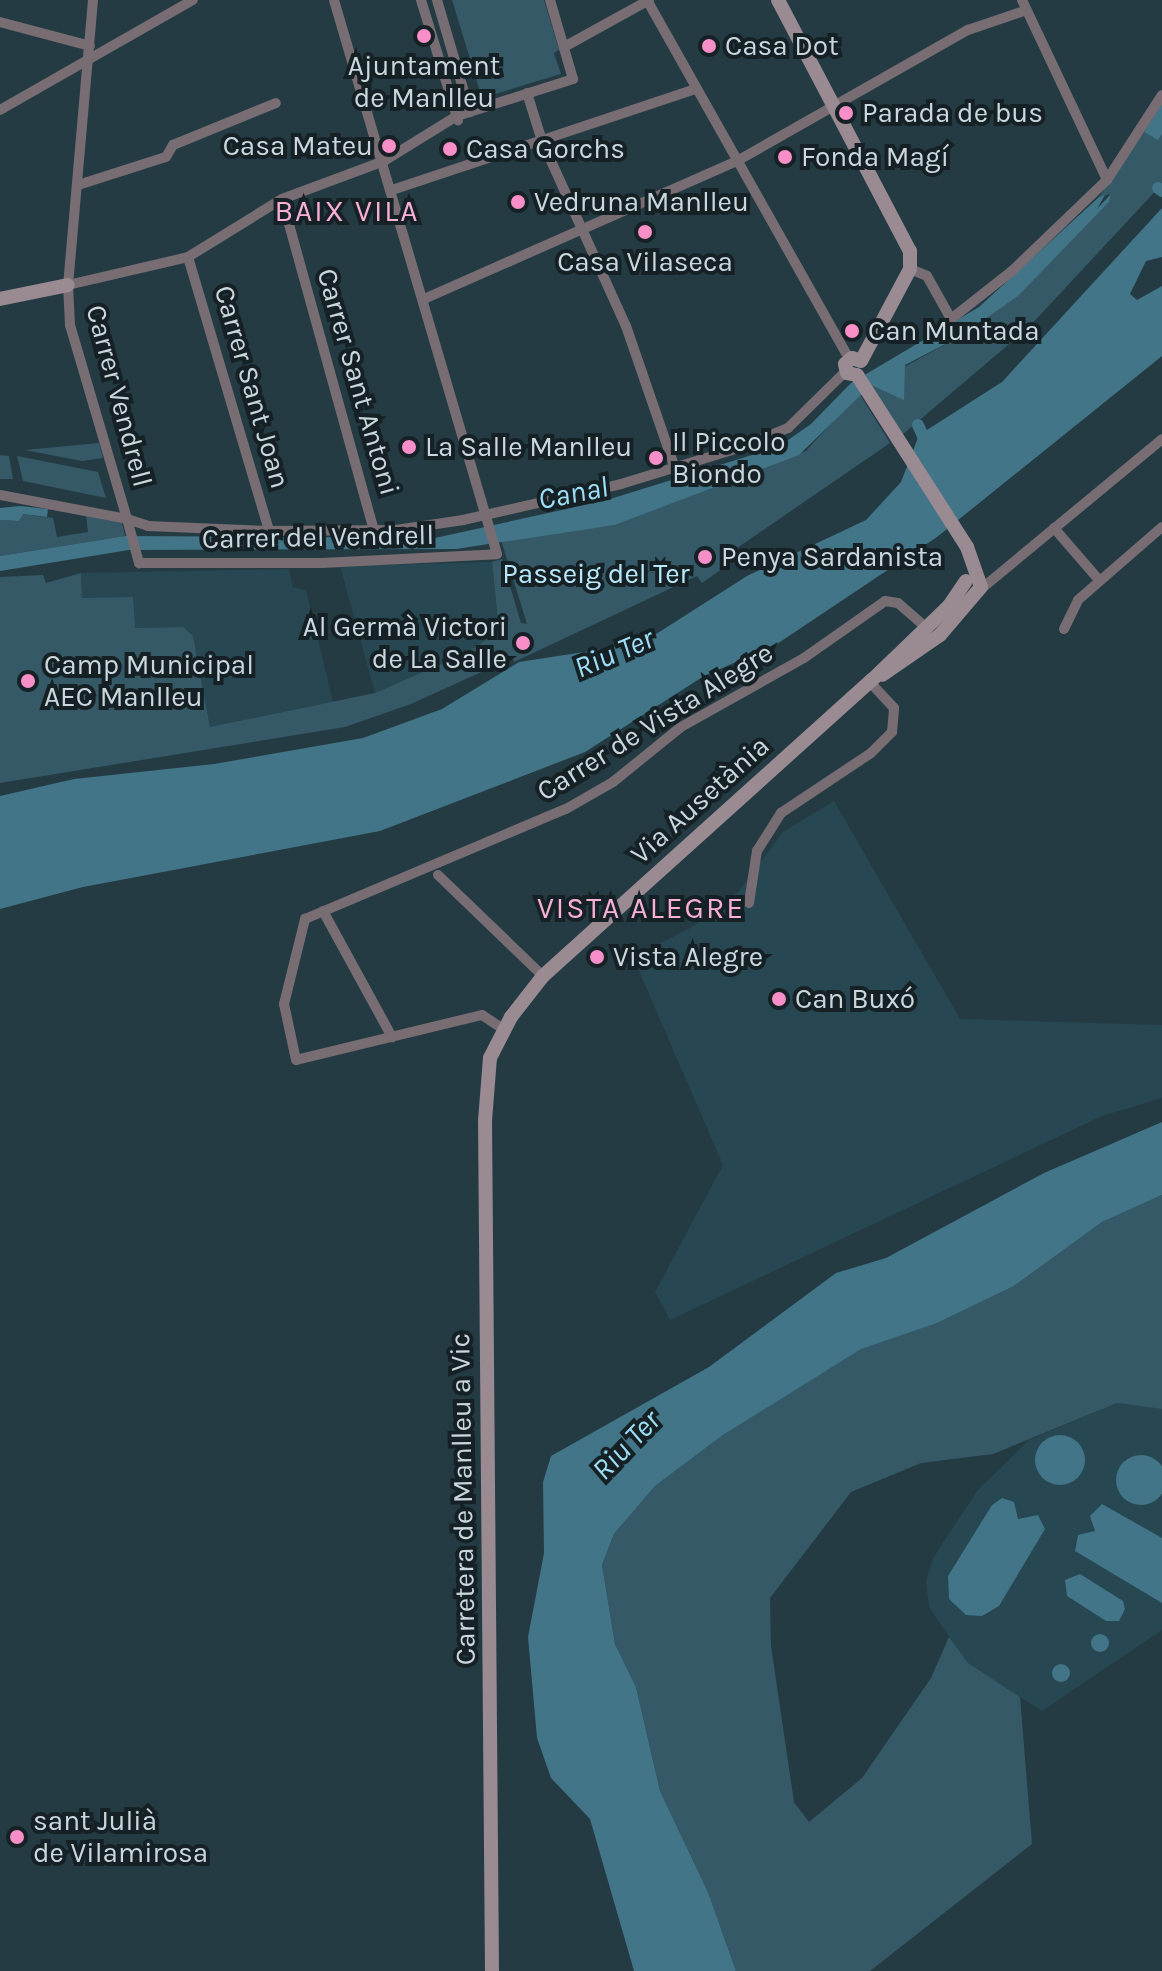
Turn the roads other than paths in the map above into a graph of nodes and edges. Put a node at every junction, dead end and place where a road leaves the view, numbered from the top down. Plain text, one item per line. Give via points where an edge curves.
1 (93, 0) edge
2 (193, 0) edge
3 (334, 0) edge
4 (421, 0) edge
5 (437, 0) edge
6 (552, 0) edge
7 (648, 0) edge
8 (778, 0) edge
9 (1024, 5) edge
10 (0, 22) edge
11 (90, 46) junction
12 (566, 46) junction
13 (88, 60) junction
14 (695, 89) junction
15 (1162, 95) edge
16 (528, 96) junction
17 (276, 103) dead end
18 (834, 105) junction
19 (0, 110) edge
20 (470, 112) junction
21 (457, 116) junction
22 (542, 141) junction
23 (384, 161) junction
24 (737, 161) junction
25 (1107, 180) junction
26 (78, 185) junction
27 (392, 190) junction
28 (282, 199) junction
29 (585, 230) junction
30 (188, 257) junction
31 (910, 269) junction
32 (68, 285) junction
33 (0, 299) edge
34 (424, 299) junction
35 (854, 369) junction
36 (1162, 439) edge
37 (675, 468) junction
38 (0, 495) edge
39 (127, 519) junction
40 (488, 520) junction
41 (1162, 527) edge
42 (1054, 528) junction
43 (269, 531) junction
44 (374, 531) junction
45 (1099, 580) junction
46 (972, 588) junction
47 (926, 627) junction
48 (1064, 629) dead end
49 (871, 681) junction
50 (438, 875) dead end
51 (749, 903) dead end
52 (323, 911) junction
53 (543, 976) junction
54 (503, 1029) junction
55 (392, 1037) junction
56 (492, 1971) edge

1 - 11 street
2 - 13 street
3 - 23 street
4 - 21 street
5 - 20 street
6 - 12 street
7 - 12 street
7 - 14 street
8 - 18 street
9 - 18 street
9 - 25 street
10 - 11 street
11 - 13 street
12 - 16 street via 580,83
13 - 19 street
13 - 26 street
14 - 22 street
14 - 24 street
15 - 25 street
16 - 20 street
16 - 21 street via 458,121
16 - 22 street
17 - 26 street via 173,145 166,157
18 - 24 street
18 - 31 street via 907,244
20 - 21 street
21 - 23 street
22 - 27 street
22 - 29 street
23 - 27 street
23 - 28 street
24 - 29 street
24 - 35 street
25 - 31 street via 1012,271 951,319 927,276
26 - 32 street
27 - 34 street
28 - 30 street
28 - 44 street, Carrer Sant Antoni
29 - 34 street
29 - 37 street via 626,326
30 - 32 street
30 - 43 street, Carrer Sant Joan
31 - 35 street
32 - 33 street
32 - 39 street, Carrer Vendrell via 70,325
34 - 40 street
35 - 37 street via 788,428
35 - 46 street via 970,554
36 - 42 street
37 - 40 street
38 - 39 street
39 - 40 street, Carrer del Vendrell via 139,563 463,559 497,554
39 - 43 street via 148,526
40 - 44 street
41 - 45 street
42 - 45 street
42 - 46 street
43 - 44 street
45 - 48 street via 1078,600
46 - 47 street, Via Ausetània
46 - 49 street, Via Ausetània via 951,625 914,657
47 - 49 street, Via Ausetània
47 - 52 street, Carrer de Vista Alegre via 898,603 885,601 804,658 681,727 613,782 566,809
49 - 51 street via 894,708 892,732 871,753 781,813 757,851
49 - 53 street, Via Ausetània
50 - 53 street
52 - 55 street
52 - 55 street, Carrer de Vista Alegre via 302,927 284,1004 296,1060
53 - 54 street, Via Ausetània
54 - 55 street via 482,1015
54 - 56 street, Carretera de Manlleu a Vic via 490,1058 485,1121

